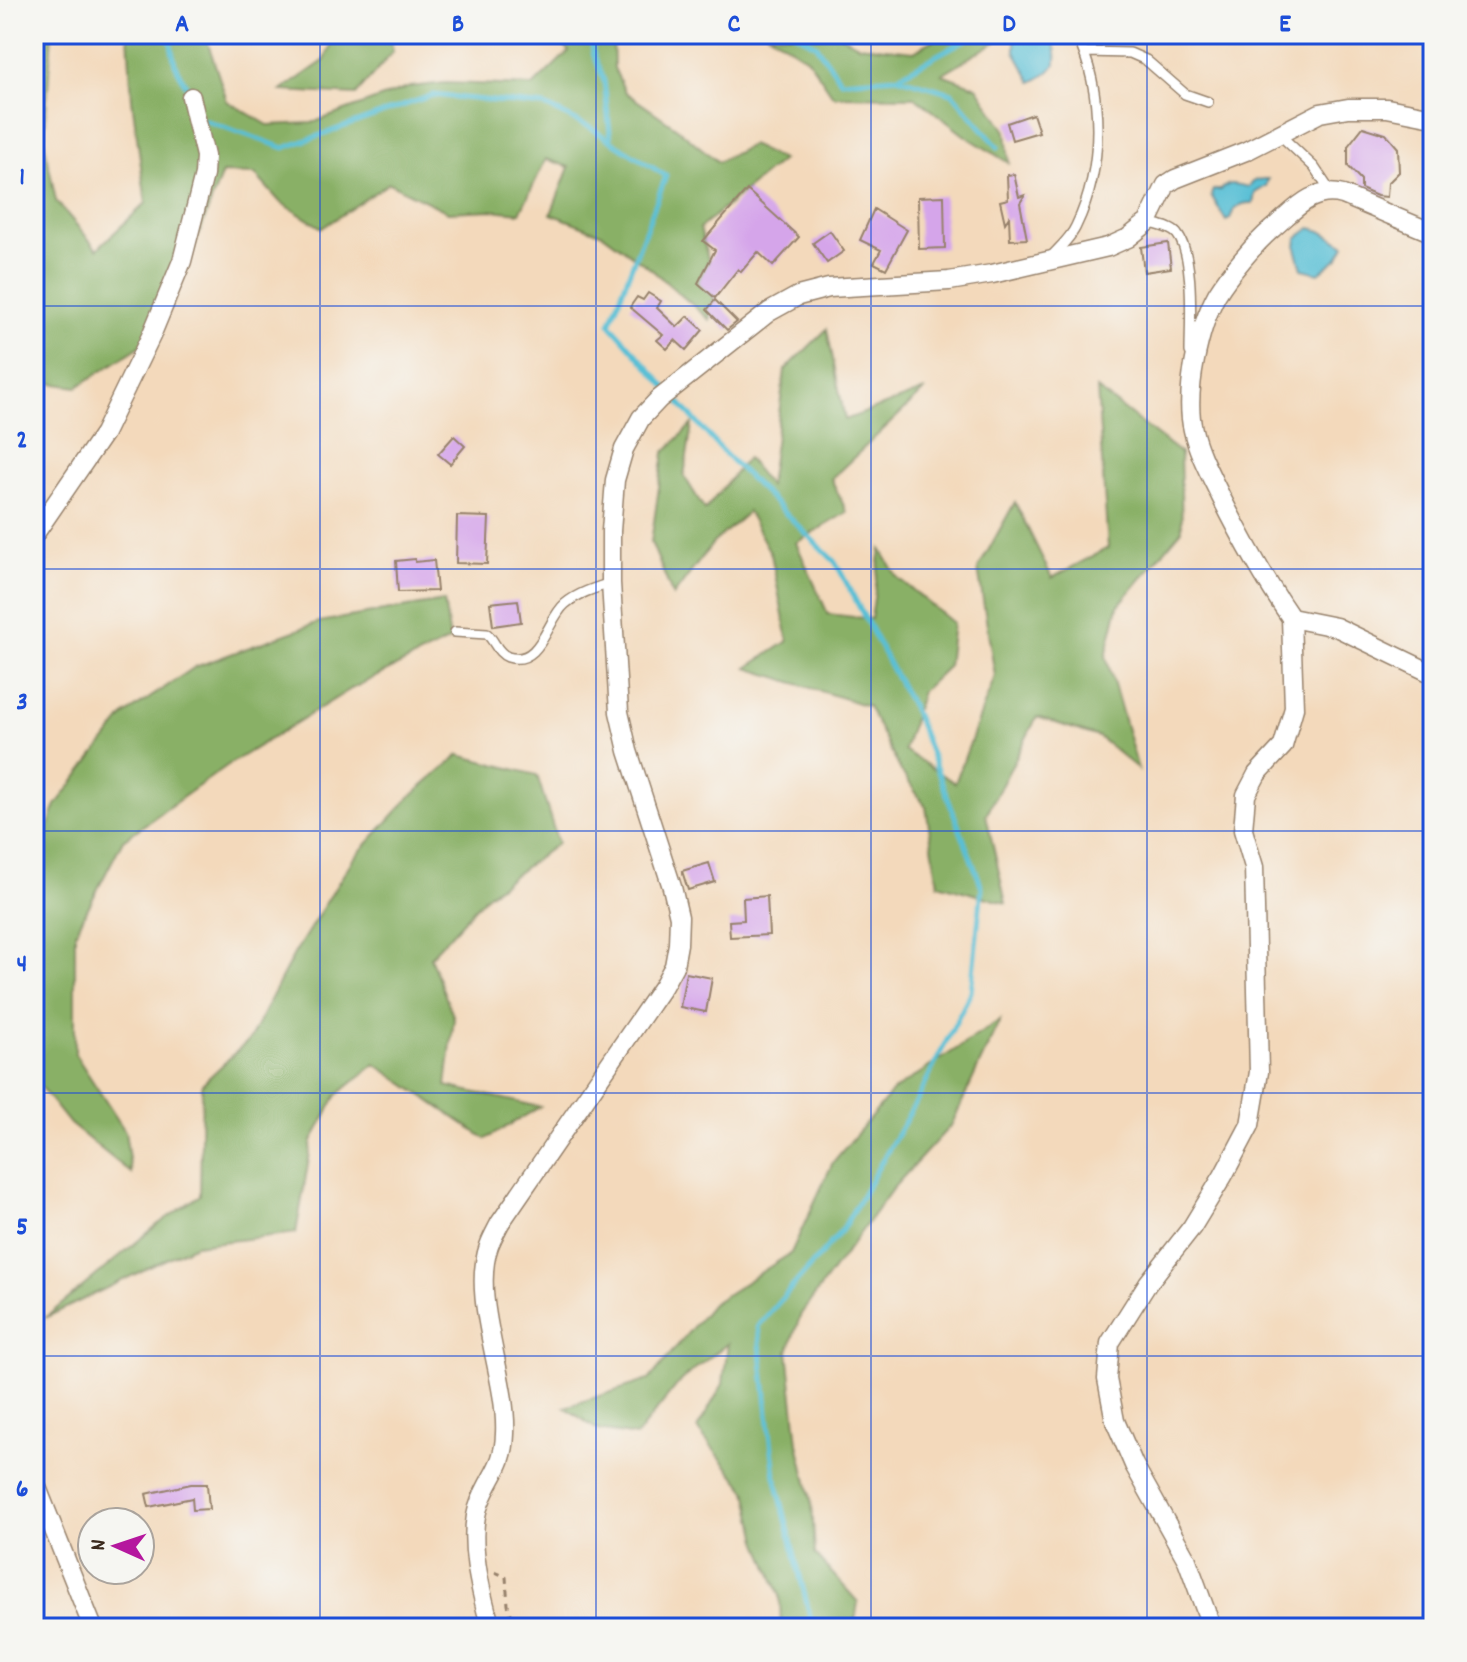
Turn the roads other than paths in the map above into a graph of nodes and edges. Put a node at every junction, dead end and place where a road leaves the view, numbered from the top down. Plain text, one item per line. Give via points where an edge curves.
1 (1076, 34) edge
2 (1085, 52) junction
3 (191, 97) dead end
4 (1208, 102) dead end
5 (1433, 117) edge
6 (1280, 135) junction
7 (1330, 191) junction
8 (1148, 222) junction
9 (1433, 233) edge
10 (1047, 262) junction
11 (1191, 395) junction
12 (34, 535) edge
13 (611, 583) junction
14 (1291, 618) junction
15 (455, 632) dead end
16 (1433, 674) edge
17 (34, 1480) edge
18 (93, 1628) edge
19 (491, 1628) edge
20 (1212, 1628) edge

1 - 2 lane
2 - 4 lane via 1130,53 1185,94
2 - 10 lane via 1097,107 1090,185 1076,228
3 - 12 street via 205,166 182,261 104,433
5 - 6 street via 1387,108 1348,108 1320,113
6 - 7 lane via 1314,167
6 - 8 street via 1175,179 1166,185
7 - 9 street
7 - 11 street via 1310,198 1261,238 1217,294 1197,355
8 - 10 street via 1108,247
8 - 11 lane via 1178,235 1185,255
10 - 13 street via 949,281 842,286 798,296 769,312 641,418 615,480
11 - 14 street via 1192,429 1209,473 1262,576
13 - 15 lane via 564,604 532,653 507,657 487,634
13 - 19 street via 619,712 672,887 678,944 663,986 488,1248 485,1295 506,1431 503,1459 474,1519
14 - 16 street via 1336,627
14 - 20 street via 1294,708 1283,746 1246,795 1243,830 1254,867 1259,1072 1250,1125 1192,1227 1110,1343 1107,1379 1115,1421 1187,1560
17 - 18 street

